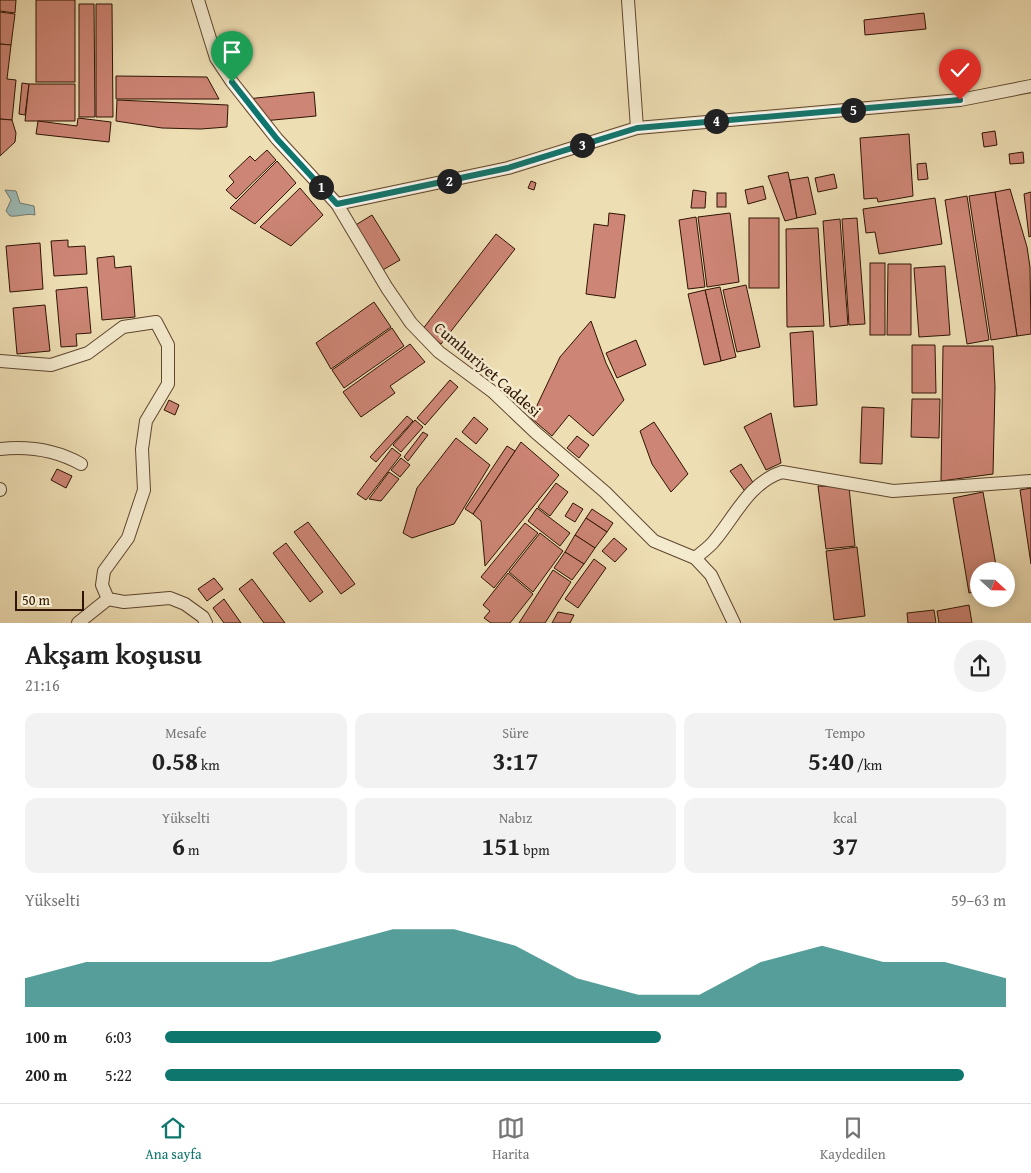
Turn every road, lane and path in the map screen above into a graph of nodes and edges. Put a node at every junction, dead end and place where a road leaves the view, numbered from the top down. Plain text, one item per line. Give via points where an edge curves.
1 (198, 0) edge
2 (628, 0) edge
3 (1031, 86) edge
4 (637, 128) junction
5 (337, 204) junction
6 (0, 360) edge
7 (0, 448) edge
8 (81, 464) dead end
9 (1031, 481) edge
10 (695, 558) junction
11 (108, 599) junction
12 (78, 623) edge
13 (206, 623) edge
14 (734, 623) edge

1 - 5 street, Cumhuriyet Caddesi via 216,58 232,82 277,139
2 - 4 street
3 - 4 street via 960,100
4 - 5 street via 508,168
5 - 10 street, Cumhuriyet Caddesi via 411,323 439,352 493,392 605,492 654,541
6 - 11 street via 51,365 88,353 123,327 156,322 168,345 168,384 146,421 142,449 144,490 128,538 104,571 102,586
7 - 8 street via 42,450 67,456
9 - 10 street via 893,490 782,472 760,484 736,510 715,541
10 - 14 street, Cumhuriyet Caddesi via 711,575
11 - 12 street
11 - 13 street via 124,602 170,598 185,604

